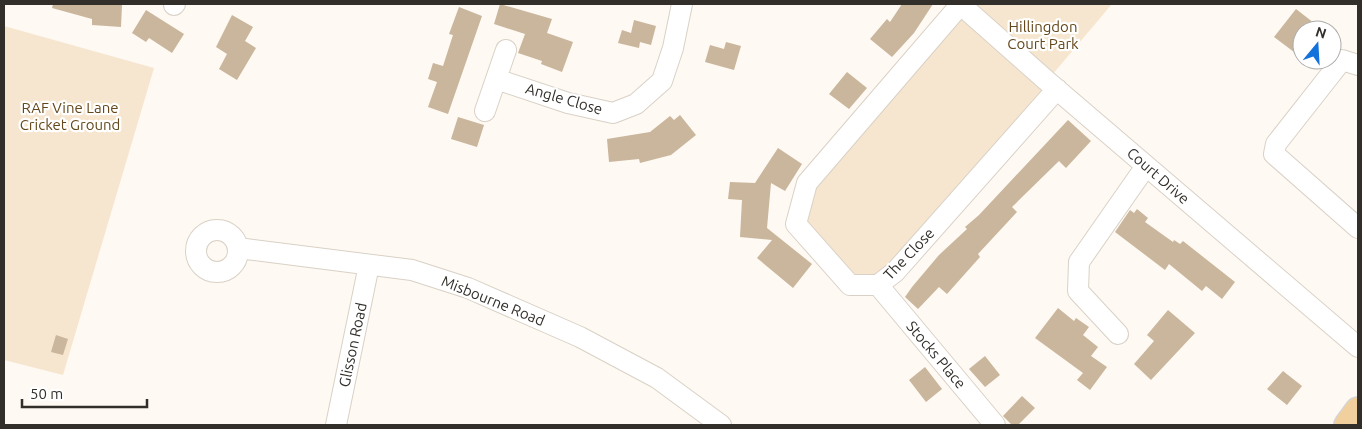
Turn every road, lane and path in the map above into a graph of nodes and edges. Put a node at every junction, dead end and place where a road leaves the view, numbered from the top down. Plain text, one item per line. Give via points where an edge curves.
1 (682, 4) edge
2 (961, 4) edge
3 (506, 50) dead end
4 (1358, 65) edge
5 (496, 79) junction
6 (1057, 89) junction
7 (485, 111) dead end
8 (1146, 166) junction
9 (1358, 228) edge
10 (238, 248) dead end
11 (370, 265) junction
12 (878, 286) junction
13 (1118, 334) dead end
14 (1358, 347) edge
15 (1358, 410) edge
16 (336, 425) edge
17 (721, 425) edge
18 (995, 425) edge
19 (1347, 425) edge

1 - 5 street, Angle Close via 662,81 636,104 613,113 568,103
2 - 6 street, Court Drive
2 - 12 street, The Close via 807,183 796,224 850,285
3 - 5 street
4 - 9 street via 1342,60 1276,144 1274,154
5 - 7 street
6 - 8 street, Court Drive
6 - 12 street, The Close via 895,272
8 - 13 street via 1078,262 1078,291
8 - 14 street, Court Drive
10 - 11 street, Misbourne Road
11 - 16 street, Glisson Road
11 - 17 street, Misbourne Road via 412,270 468,288 580,337 657,378
12 - 18 street, Stocks Place
15 - 19 main road

